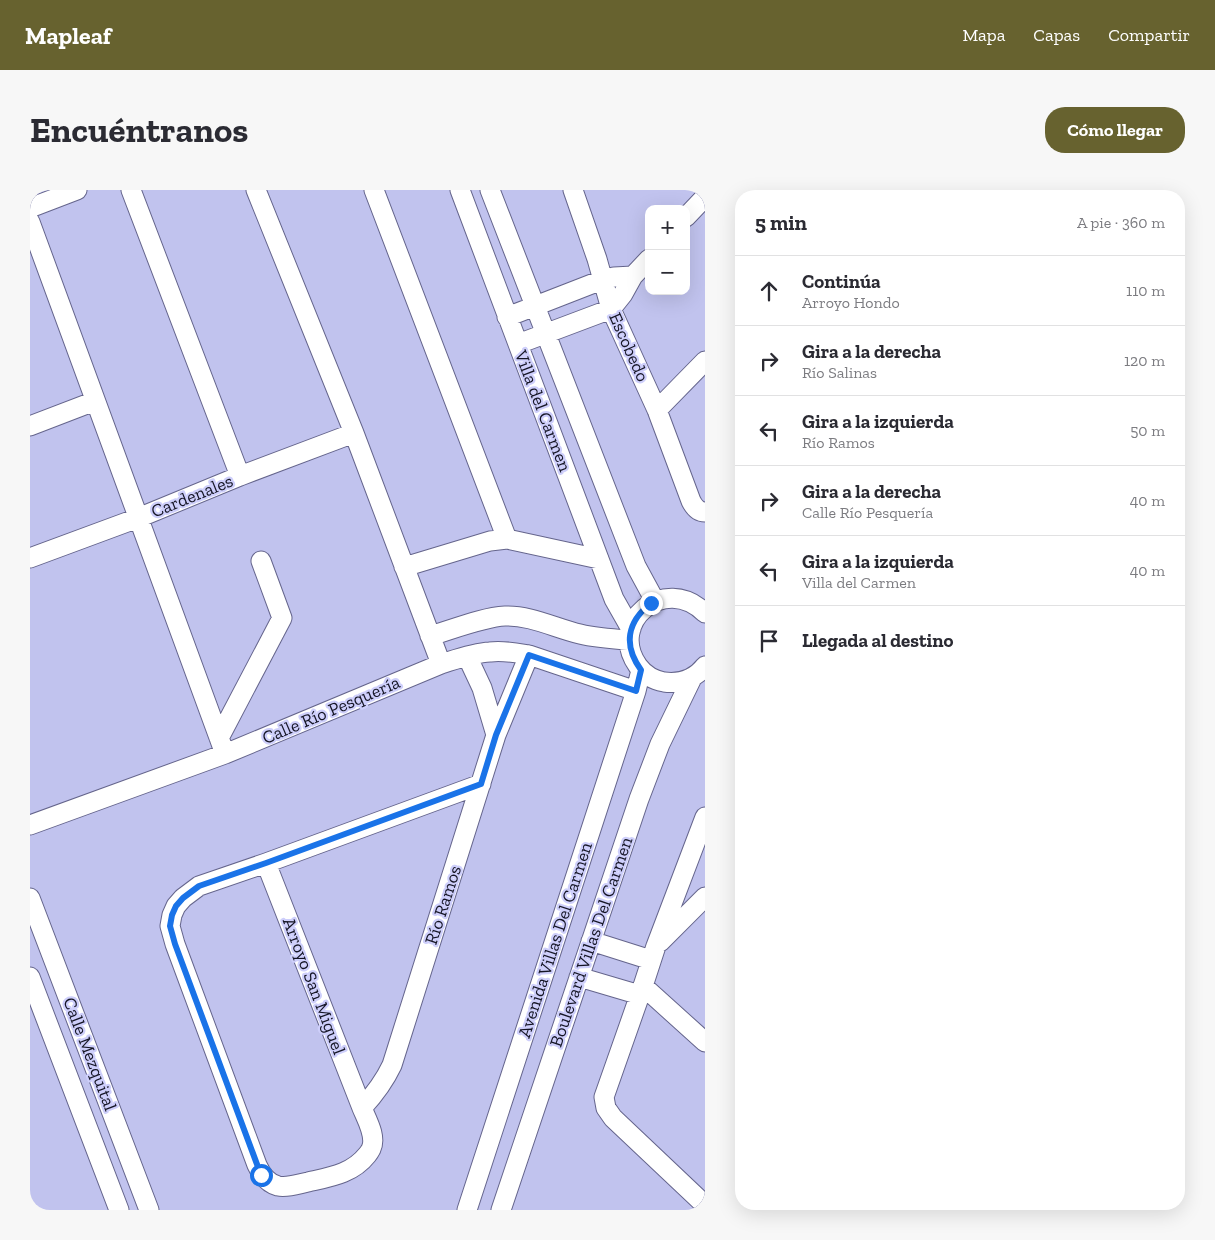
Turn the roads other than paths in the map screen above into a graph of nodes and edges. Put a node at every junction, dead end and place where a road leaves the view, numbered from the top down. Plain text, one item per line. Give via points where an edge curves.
1 (77, 190) edge
2 (131, 190) edge
3 (256, 190) edge
4 (374, 190) edge
5 (460, 190) edge
6 (490, 190) edge
7 (573, 190) edge
8 (705, 197) edge
9 (30, 208) edge
10 (690, 214) edge
11 (30, 222) edge
12 (645, 263) edge
13 (633, 276) junction
14 (602, 280) junction
15 (535, 306) junction
16 (611, 309) junction
17 (508, 317) junction
18 (546, 334) junction
19 (518, 344) junction
20 (705, 361) edge
21 (95, 401) junction
22 (657, 410) junction
23 (30, 426) edge
24 (354, 433) junction
25 (240, 476) junction
26 (698, 507) edge
27 (138, 518) junction
28 (507, 539) junction
29 (30, 558) edge
30 (598, 559) junction
31 (261, 561) dead end
32 (404, 567) junction
33 (655, 601) junction
34 (705, 613) edge
35 (630, 634) junction
36 (430, 636) junction
37 (529, 655) junction
38 (467, 656) junction
39 (440, 664) junction
40 (641, 670) junction
41 (698, 672) edge
42 (636, 691) junction
43 (496, 735) junction
44 (222, 746) junction
45 (481, 784) junction
46 (705, 817) edge
47 (30, 826) edge
48 (266, 863) junction
49 (705, 897) edge
50 (30, 898) edge
51 (591, 941) junction
52 (653, 953) junction
53 (30, 977) edge
54 (579, 977) junction
55 (642, 990) junction
56 (705, 1042) edge
57 (362, 1108) junction
58 (705, 1206) edge
59 (119, 1210) edge
60 (149, 1210) edge
61 (467, 1210) edge
62 (500, 1210) edge

1 - 9 street
2 - 25 street
3 - 24 street
4 - 28 street
5 - 17 street, Villa del Carmen
6 - 15 street, Villa del Carmen
7 - 14 street, Escobedo
8 - 10 street
11 - 21 street
12 - 13 street
13 - 14 street
13 - 16 street
14 - 15 street
14 - 16 street, Escobedo
15 - 17 street
15 - 18 street, Villa del Carmen
16 - 18 street
16 - 22 street, Escobedo
17 - 19 street, Villa del Carmen
18 - 19 street
18 - 33 street, Villa del Carmen via 636,566
19 - 30 street, Villa del Carmen
20 - 22 street
21 - 23 street
21 - 27 street
22 - 26 street, Escobedo
24 - 25 street, Cardenales
24 - 32 street
25 - 27 street, Cardenales
27 - 29 street, Cardenales
27 - 44 street
28 - 30 street
28 - 32 street via 490,541
30 - 35 street, Villa del Carmen
31 - 44 street via 282,618
32 - 36 street
33 - 34 street via 666,598 687,600
33 - 35 street via 635,619
35 - 36 street via 598,638 524,618 504,616
35 - 40 street, Villa del Carmen via 631,651
36 - 39 street
37 - 38 street, Calle Río Pesquería via 491,651
37 - 42 street, Calle Río Pesquería
37 - 43 street, Río Ramos
38 - 39 street, Calle Río Pesquería
38 - 43 street via 482,688
39 - 44 street, Calle Río Pesquería
40 - 41 street via 650,677 671,683 682,682
40 - 42 street, Avenida Villas Del Carmen
41 - 51 street, Boulevard Villas Del Carmen via 660,744
42 - 61 street, Avenida Villas Del Carmen
43 - 45 street, Río Ramos
44 - 47 street, Calle Río Pesquería
45 - 48 street
45 - 57 street, Río Ramos via 392,1065 377,1091
46 - 52 street
48 - 57 street, Arroyo San Miguel
48 - 57 street via 199,886 176,906 170,926 261,1175 277,1185 288,1186 339,1175 352,1168 371,1150 373,1141
49 - 52 street
50 - 60 street, Calle Mezquital
51 - 52 street
51 - 54 street, Boulevard Villas Del Carmen
52 - 55 street
53 - 59 street, Calle Mezquital
54 - 55 street
54 - 62 street, Boulevard Villas Del Carmen
55 - 56 street
55 - 58 street via 604,1097 606,1108

